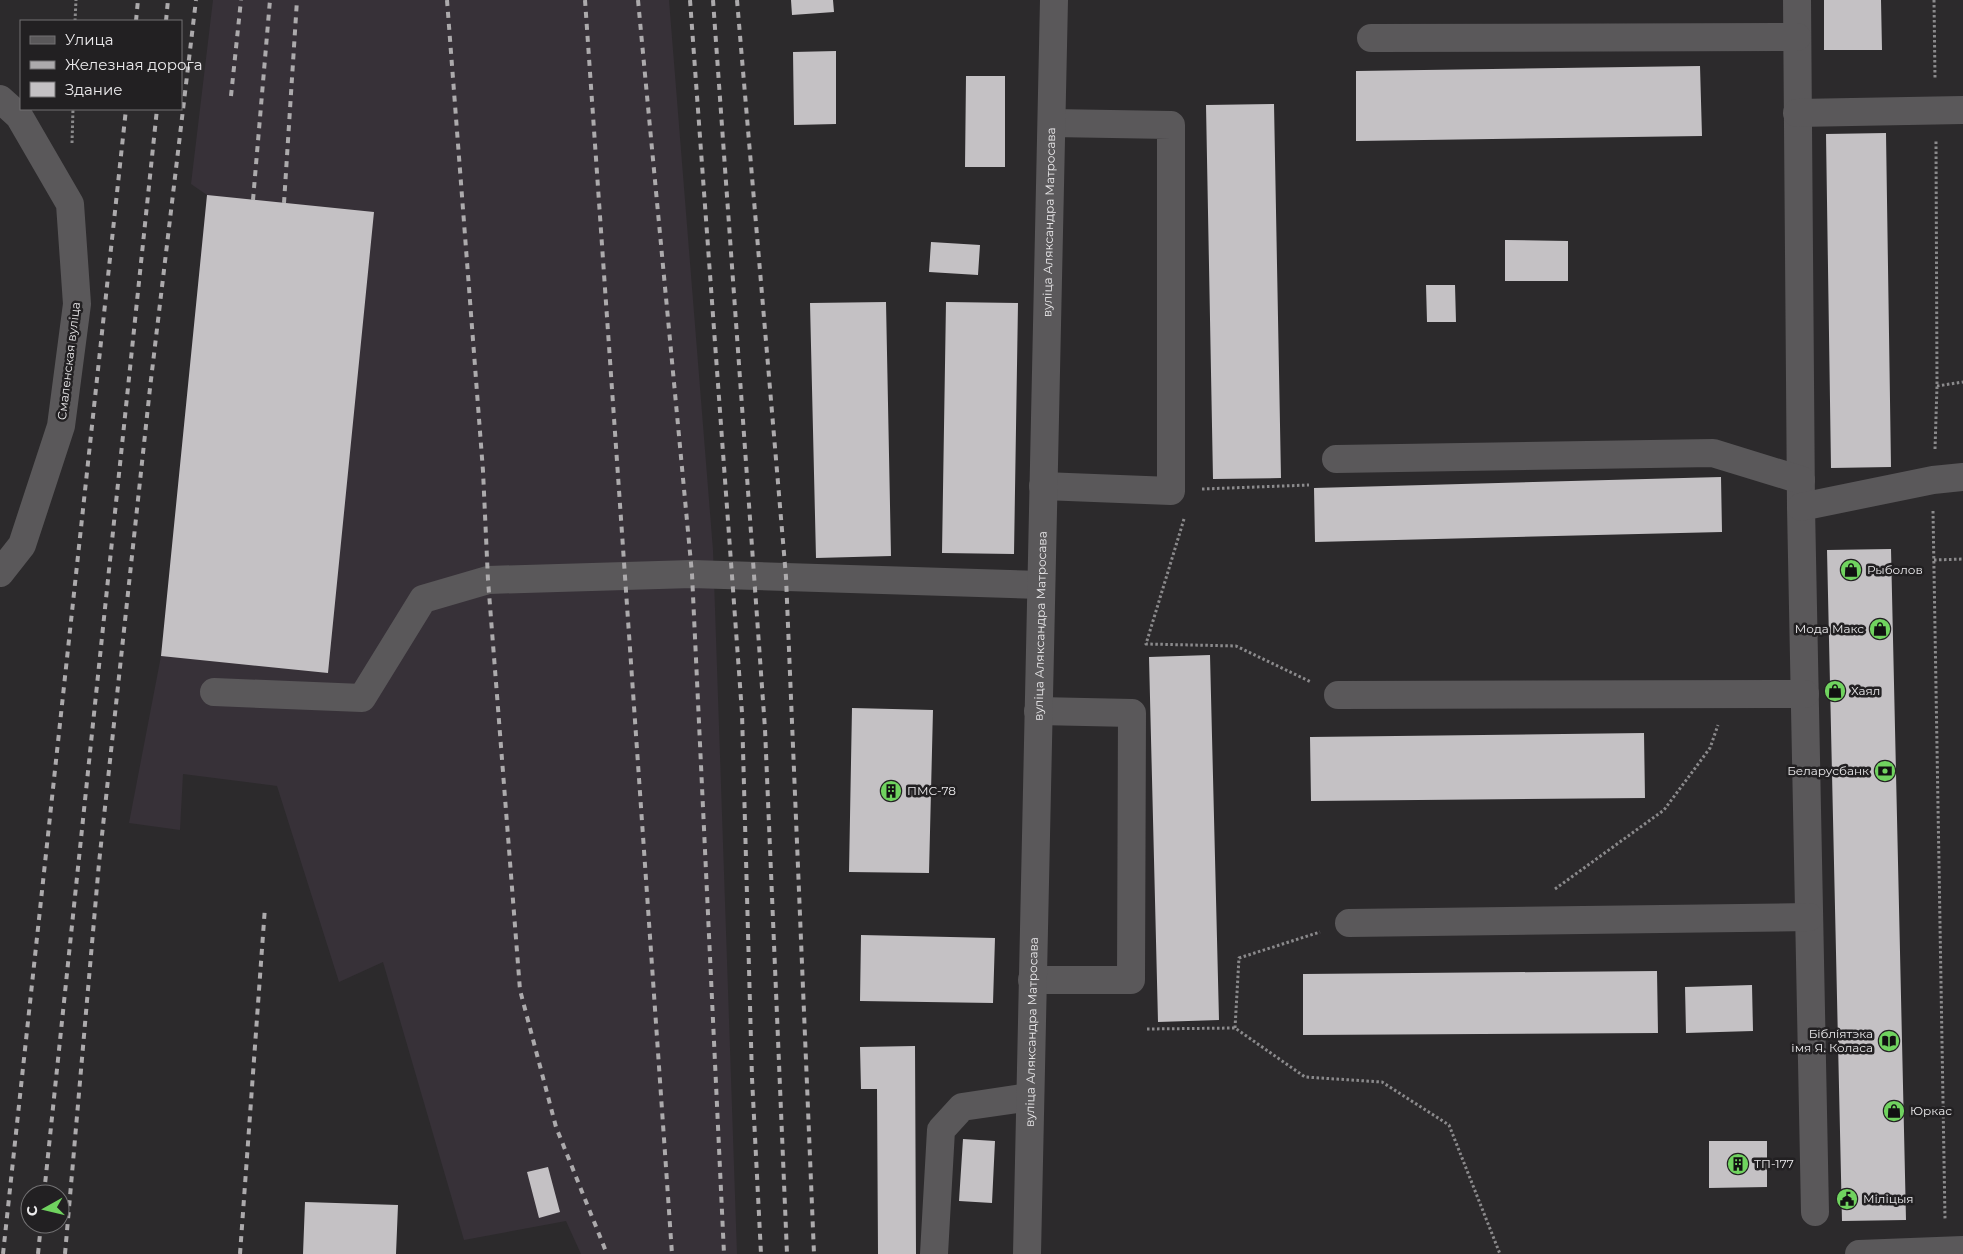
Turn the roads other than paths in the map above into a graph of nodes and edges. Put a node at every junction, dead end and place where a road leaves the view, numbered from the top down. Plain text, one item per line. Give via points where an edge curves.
1 (1054, 0) edge
2 (1797, 0) edge
3 (1797, 37) junction
4 (1371, 38) dead end
5 (0, 99) edge
6 (1963, 110) edge
7 (1797, 113) junction
8 (1052, 123) junction
9 (1336, 459) dead end
10 (1963, 477) edge
11 (1801, 480) junction
12 (1042, 486) junction
13 (1801, 507) junction
14 (0, 573) edge
15 (1041, 585) junction
16 (214, 692) dead end
17 (1805, 694) junction
18 (1338, 695) road end
19 (1038, 711) junction
20 (1809, 917) junction
21 (1349, 923) road end
22 (1032, 980) junction
23 (1030, 1098) junction
24 (1815, 1212) dead end
25 (1954, 1250) edge
26 (934, 1254) edge
27 (1027, 1254) edge
28 (1859, 1254) edge

1 - 8 street, вуліца Аляксандра Матросава
2 - 3 street
3 - 4 street
3 - 7 street
5 - 14 street, Смаленская вуліца via 19,116 70,204 77,304 61,426 22,545
6 - 7 street
7 - 11 street
8 - 12 street, вуліца Аляксандра Матросава
8 - 12 street via 1171,124 1171,491
9 - 11 street via 1714,454
10 - 13 street via 1933,480
11 - 13 street
12 - 15 street, вуліца Аляксандра Матросава
13 - 17 street
15 - 16 street via 692,574 488,580 423,599 362,698
15 - 19 street, вуліца Аляксандра Матросава
17 - 18 street
17 - 20 street
19 - 22 street, вуліца Аляксандра Матросава
19 - 22 street via 1132,714 1131,980
20 - 21 street
20 - 24 street
22 - 23 street, вуліца Аляксандра Матросава
23 - 26 street via 962,1107 941,1130
23 - 27 street, вуліца Аляксандра Матросава
25 - 28 street

